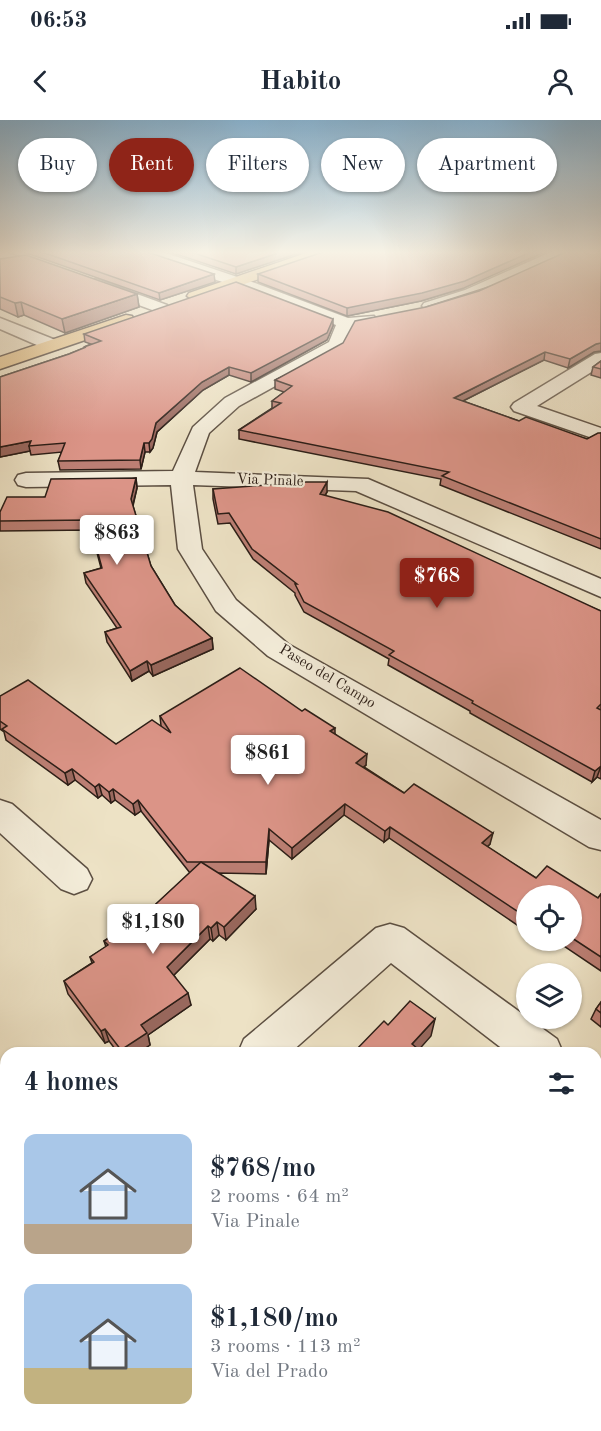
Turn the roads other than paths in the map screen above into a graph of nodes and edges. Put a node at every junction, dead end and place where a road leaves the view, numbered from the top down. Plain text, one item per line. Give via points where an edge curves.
1 (148, 312) edge
2 (317, 312) edge
3 (386, 316) edge
4 (346, 323) junction
5 (2, 331) edge
6 (52, 345) junction
7 (601, 358) edge
8 (0, 363) edge
9 (601, 435) edge
10 (181, 478) junction
11 (26, 480) dead end
12 (601, 589) edge
13 (0, 813) edge
14 (601, 837) edge
15 (75, 879) dead end
16 (266, 1047) edge
17 (534, 1047) edge

1 - 6 main road
2 - 4 street
3 - 4 street
4 - 10 street, Paseo del Campo via 336,345 232,402 200,431
5 - 6 street
6 - 8 main road
7 - 9 street via 521,407
10 - 11 street, Via Pinale
10 - 12 street, Via Pinale via 360,484
10 - 14 street, Paseo del Campo via 190,549 226,604 279,650
13 - 15 street
16 - 17 street via 390,940

